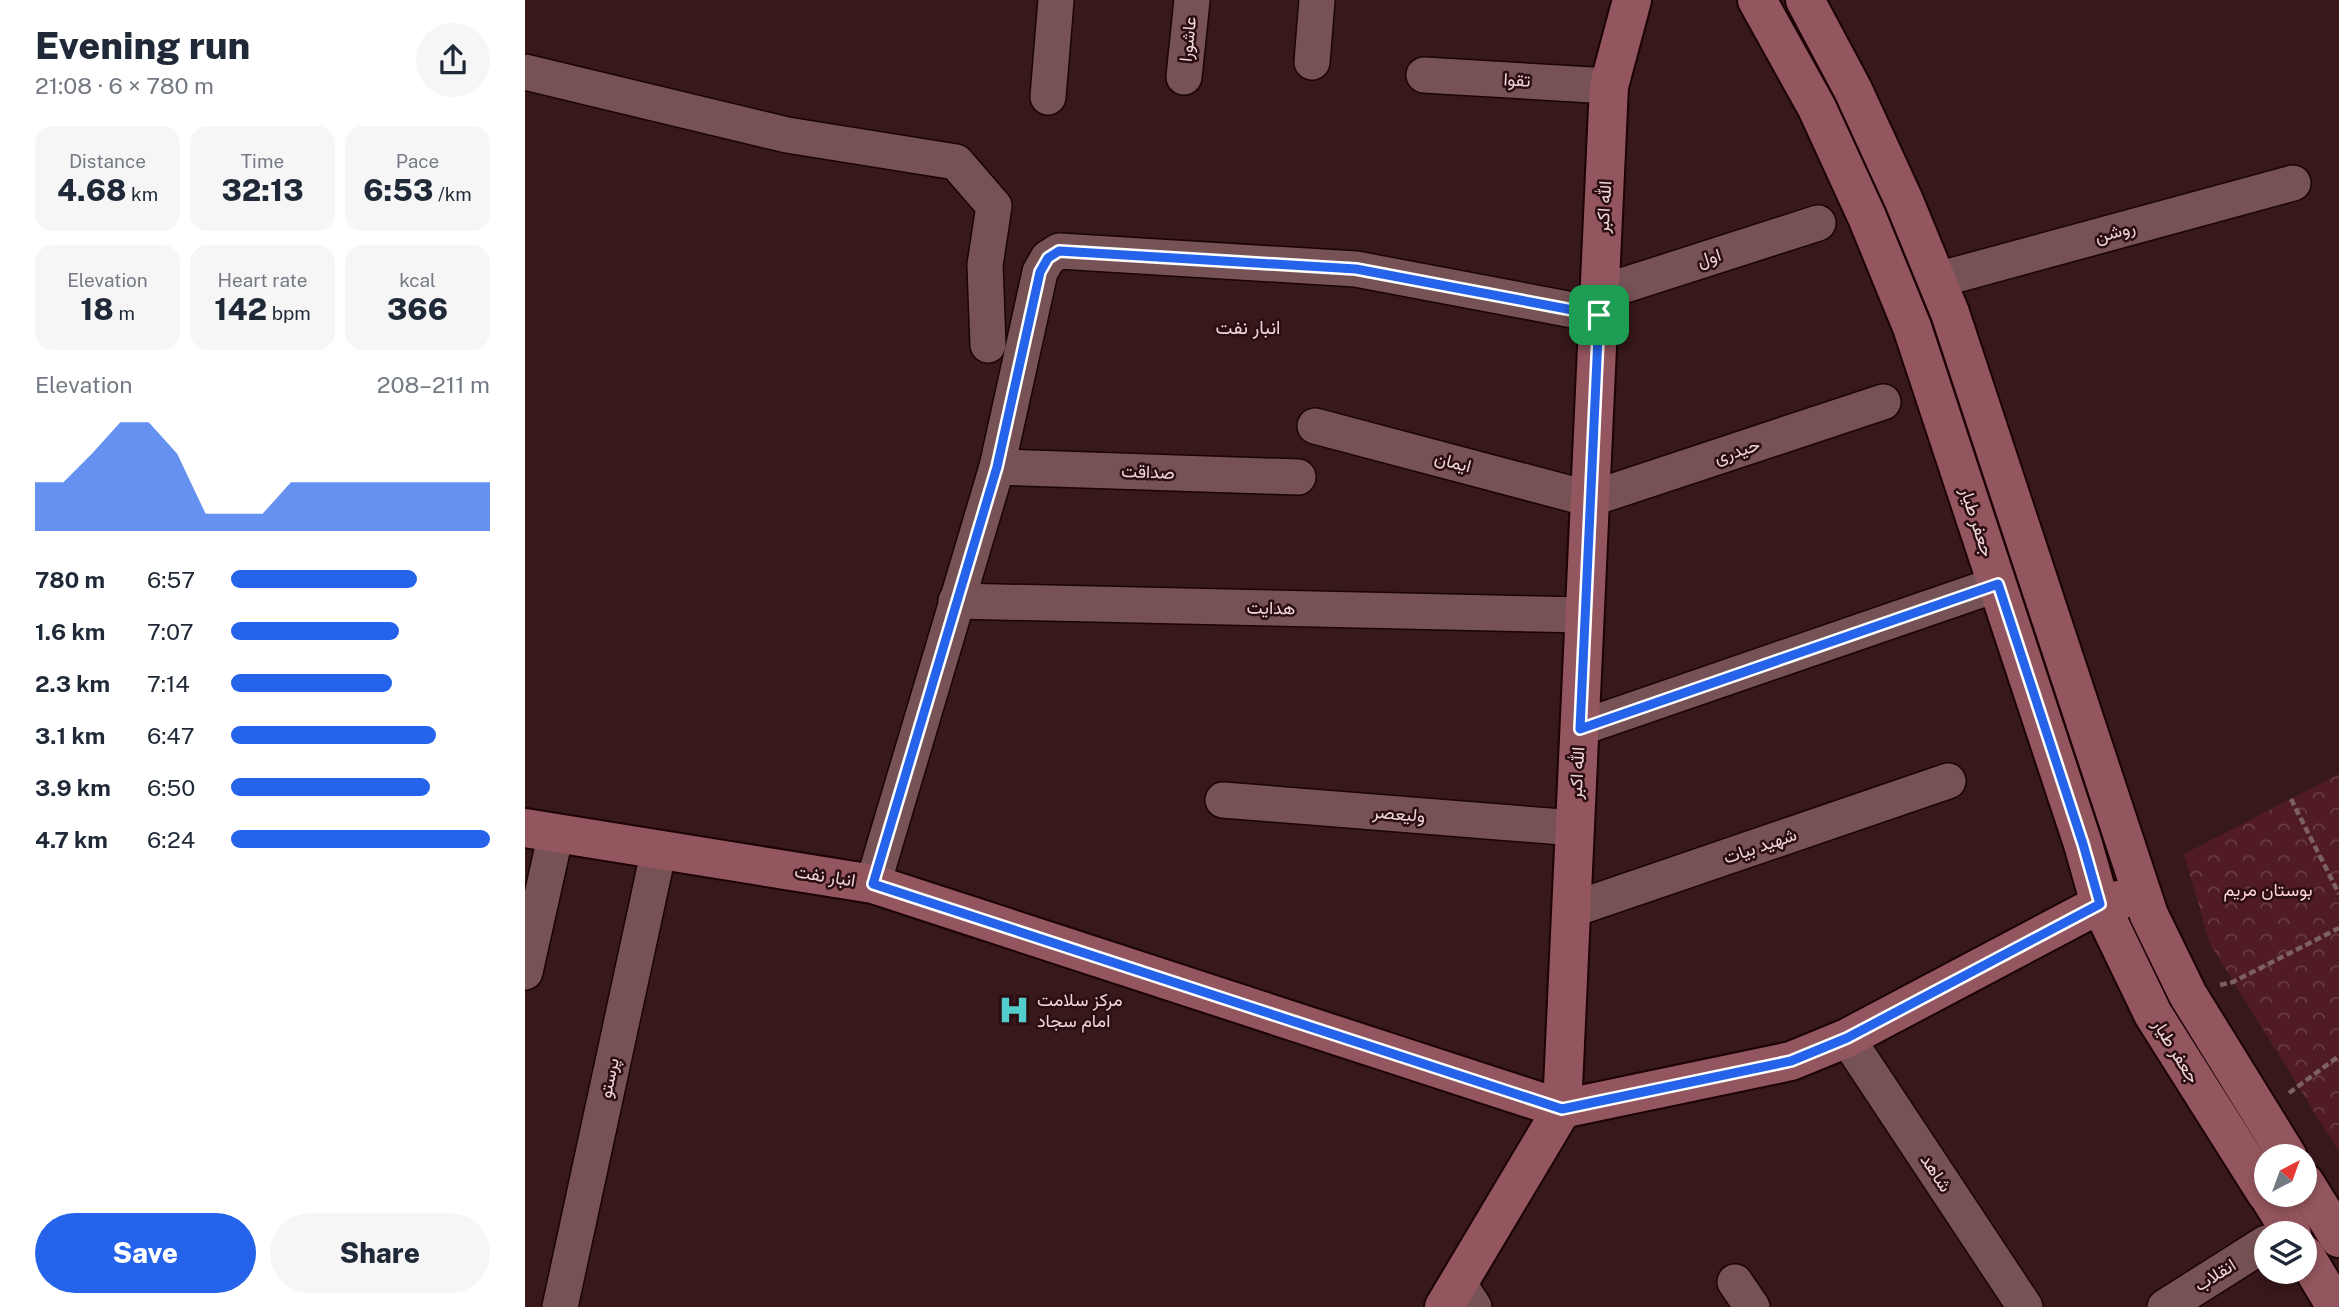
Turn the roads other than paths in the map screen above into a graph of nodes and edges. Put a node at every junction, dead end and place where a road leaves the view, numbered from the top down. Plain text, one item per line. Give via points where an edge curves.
1 (1056, 0) edge
2 (1192, 0) edge
3 (1317, 0) edge
4 (1632, 0) edge
5 (1757, 0) edge
6 (1805, 0) edge
7 (1312, 62) dead end
8 (525, 72) edge
9 (1424, 75) dead end
10 (1184, 77) dead end
11 (1609, 86) junction
12 (1048, 97) dead end
13 (2293, 183) dead end
14 (1818, 223) dead end
15 (1937, 280) junction
16 (1599, 304) junction
17 (988, 345) dead end
18 (1883, 402) dead end
19 (1315, 426) dead end
20 (997, 467) junction
21 (1299, 477) dead end
22 (1590, 499) junction
23 (1998, 584) junction
24 (956, 601) junction
25 (1585, 615) junction
26 (1580, 729) junction
27 (1948, 781) dead end
28 (1223, 800) dead end
29 (1575, 828) junction
30 (540, 830) edge
31 (659, 849) junction
32 (873, 884) junction
33 (2142, 895) junction
34 (2100, 904) junction
35 (1571, 910) junction
36 (525, 972) edge
37 (1847, 1038) junction
38 (1562, 1109) junction
39 (2280, 1144) edge
40 (2254, 1173) edge
41 (2317, 1202) edge
42 (2339, 1238) edge
43 (2254, 1257) edge
44 (2317, 1281) edge
45 (1459, 1299) edge
46 (560, 1307) edge
47 (2025, 1307) edge
48 (2165, 1307) edge
49 (2336, 1307) edge

1 - 12 street
2 - 10 street, عاشورا
3 - 7 street
4 - 11 street, الله اکبر
5 - 23 street, جعفر طیار via 1817,108 1867,216 1912,327
6 - 15 street via 1859,102
8 - 17 street via 787,135 956,162 994,206 985,265
9 - 11 street, تقوا
11 - 16 street, الله اکبر
13 - 15 street, روشن
14 - 16 street, اول
15 - 33 street
16 - 20 street via 1356,269 1059,251 1040,272
16 - 22 street, الله اکبر
18 - 22 street, حیدری
19 - 22 street, ایمان
20 - 21 street, صداقت
20 - 24 street
22 - 25 street, الله اکبر
23 - 26 street
23 - 34 street, جعفر طیار
24 - 25 street, هدایت
24 - 32 street
25 - 26 street, الله اکبر
26 - 29 street, الله اکبر
27 - 35 street, شهید بیات
28 - 29 street, ولیعصر
29 - 35 street, الله اکبر
30 - 31 street, انبار نفت
30 - 36 street
31 - 32 street, انبار نفت
31 - 46 street, پرستو
32 - 38 street, انبار نفت
33 - 34 street, انبار نفت
33 - 39 street via 2188,995
34 - 37 street, انبار نفت
34 - 40 street, جعفر طیار via 2153,1014
35 - 38 street, الله اکبر
37 - 38 street, انبار نفت via 1791,1061
37 - 47 street, شاهد
38 - 45 street, الله اکبر
41 - 42 street
43 - 48 street, انقلاب
44 - 49 street, جعفر طیار

